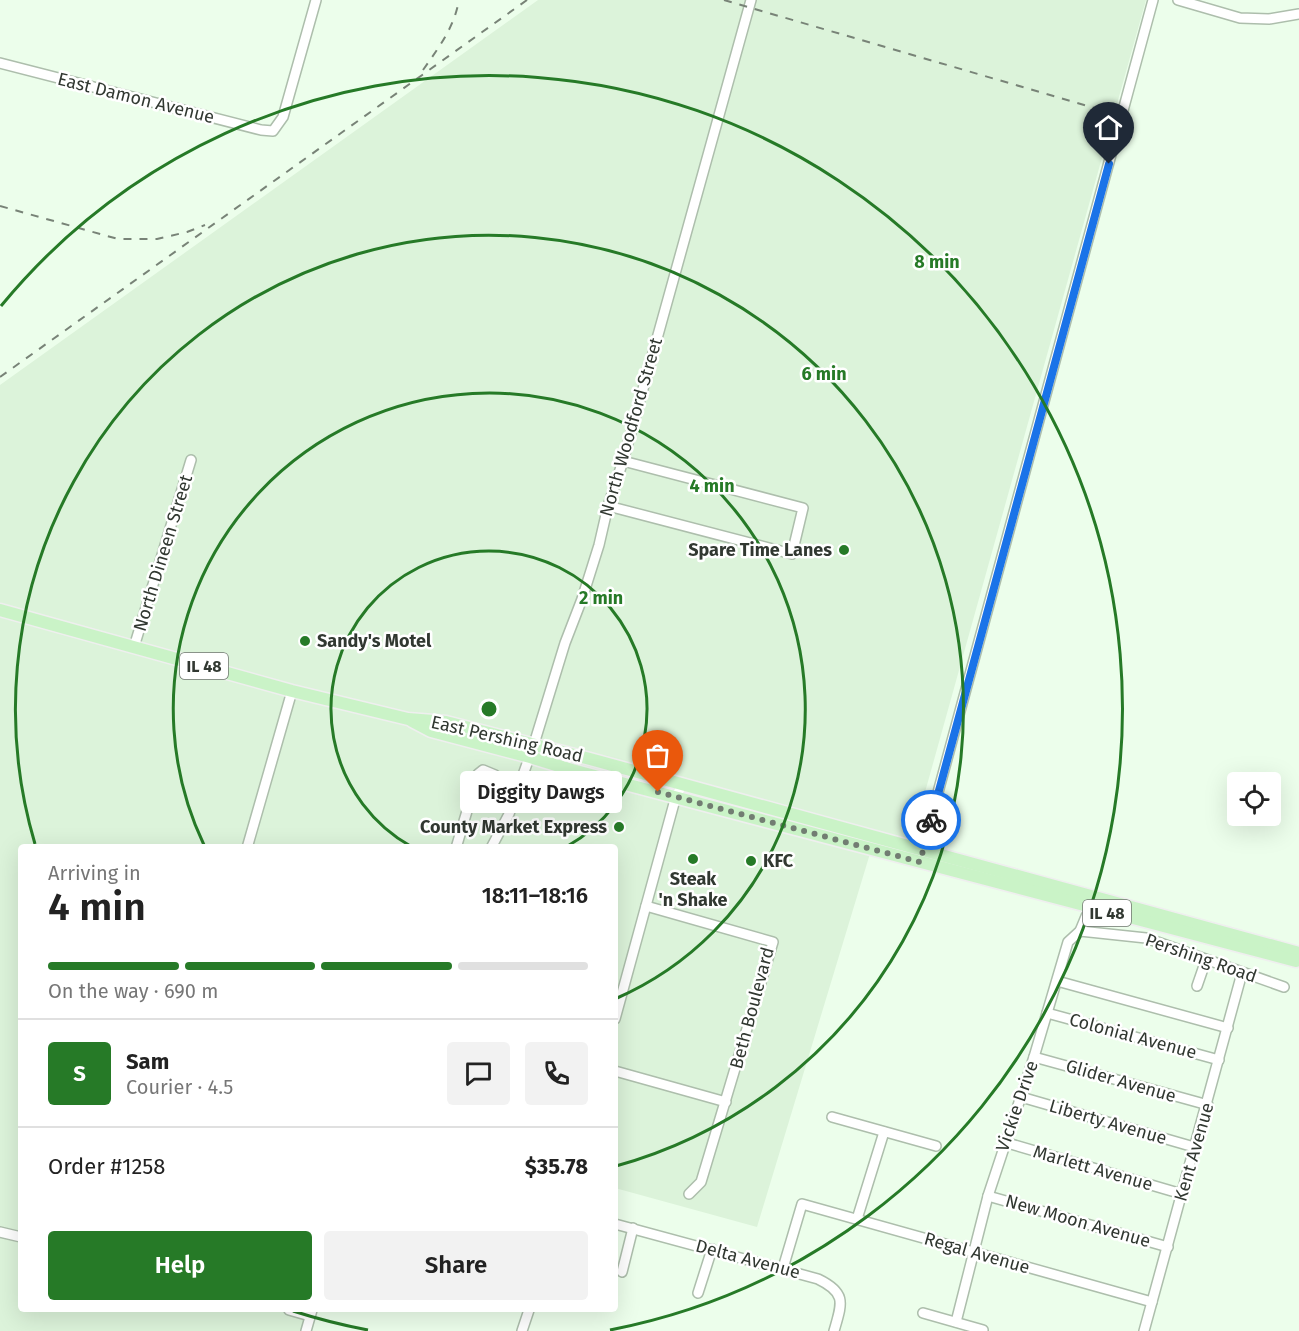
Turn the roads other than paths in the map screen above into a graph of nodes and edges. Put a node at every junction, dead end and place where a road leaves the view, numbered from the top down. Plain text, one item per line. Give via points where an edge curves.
1 (316, 0) edge
2 (751, 0) edge
3 (1153, 0) edge
4 (1178, 0) edge
5 (1193, 2) edge
6 (1299, 14) edge
7 (0, 63) edge
8 (191, 460) dead end
9 (623, 460) junction
10 (608, 506) junction
11 (0, 610) edge
12 (134, 647) junction
13 (292, 691) junction
14 (408, 719) junction
15 (534, 744) junction
16 (530, 757) junction
17 (495, 775) dead end
18 (683, 784) junction
19 (676, 796) junction
20 (248, 844) edge
21 (457, 844) edge
22 (493, 844) edge
23 (923, 849) junction
24 (920, 862) junction
25 (1092, 903) junction
26 (646, 906) junction
27 (1080, 931) junction
28 (1297, 957) edge
29 (1206, 960) junction
30 (1242, 972) junction
31 (1057, 981) junction
32 (1197, 986) dead end
33 (1284, 987) dead end
34 (618, 1008) edge
35 (1047, 1013) junction
36 (1228, 1028) junction
37 (1034, 1057) junction
38 (1219, 1060) junction
39 (618, 1072) edge
40 (1021, 1097) junction
41 (726, 1102) junction
42 (1208, 1105) junction
43 (832, 1117) dead end
44 (884, 1132) junction
45 (1004, 1142) junction
46 (936, 1146) dead end
47 (1194, 1147) junction
48 (689, 1194) dead end
49 (1182, 1194) junction
50 (988, 1196) junction
51 (857, 1219) junction
52 (618, 1225) edge
53 (633, 1228) junction
54 (0, 1232) edge
55 (18, 1236) edge
56 (1168, 1247) junction
57 (712, 1249) junction
58 (974, 1252) junction
59 (783, 1268) junction
60 (622, 1272) dead end
61 (698, 1293) dead end
62 (1152, 1302) junction
63 (528, 1312) edge
64 (311, 1313) edge
65 (923, 1313) dead end
66 (956, 1322) junction
67 (983, 1330) edge
68 (306, 1331) edge
69 (522, 1331) edge
70 (834, 1331) edge
71 (1144, 1331) edge

1 - 7 street, East Damon Avenue via 283,117 273,131
2 - 9 street, North Woodford Street
3 - 23 street
4 - 5 street
5 - 6 street via 1240,18
8 - 12 street, North Dineen Street
9 - 10 street, North Woodford Street
9 - 10 street via 803,508 792,554
10 - 15 street, North Woodford Street via 582,600
11 - 12 main road, East Pershing Road / IL 48
12 - 13 main road, East Pershing Road / IL 48
13 - 14 main road, East Pershing Road / IL 48
13 - 20 street
14 - 15 main road, East Pershing Road / IL 48 via 446,722
14 - 16 main road, East Pershing Road / IL 48 via 431,731
15 - 16 street, North Woodford Street
15 - 18 main road, East Pershing Road / IL 48
16 - 19 main road, East Pershing Road / IL 48
16 - 22 street, North Woodford Street
17 - 21 street via 483,770 478,774
18 - 19 street
18 - 23 main road, East Pershing Road / IL 48
19 - 24 main road, East Pershing Road / IL 48
19 - 26 street
23 - 24 street
23 - 25 main road, East Pershing Road / IL 48
24 - 25 main road, East Pershing Road / IL 48
25 - 27 street, Vickie Drive
25 - 28 main road, East Pershing Road / IL 48
26 - 34 street
26 - 41 street, Beth Boulevard via 773,942
27 - 29 street, Pershing Road via 1146,938
27 - 31 street, Vickie Drive via 1068,942
29 - 30 street, Pershing Road
29 - 32 street
30 - 33 street, Pershing Road
30 - 36 street, Kent Avenue
31 - 35 street, Vickie Drive
31 - 36 street
35 - 37 street, Vickie Drive
35 - 38 street, Colonial Avenue
36 - 38 street, Kent Avenue
37 - 40 street, Vickie Drive
37 - 42 street, Glider Avenue
38 - 42 street, Kent Avenue
39 - 41 street
40 - 45 street, Vickie Drive
40 - 47 street, Liberty Avenue
41 - 48 street, Beth Boulevard via 701,1182
42 - 47 street, Kent Avenue
43 - 44 street
44 - 46 street
44 - 51 street
45 - 49 street, Marlett Avenue
45 - 50 street, Vickie Drive
47 - 49 street, Kent Avenue
49 - 56 street, Kent Avenue
50 - 56 street, New Moon Avenue
50 - 58 street, Vickie Drive
51 - 58 street, Regal Avenue
51 - 59 street, Regal Avenue via 802,1204
52 - 53 street, Delta Avenue
53 - 57 street, Delta Avenue
53 - 60 street
54 - 55 street
56 - 62 street, Kent Avenue
57 - 59 street, Delta Avenue
57 - 61 street
58 - 62 street, Regal Avenue
58 - 66 street, Vickie Drive
59 - 70 street, Delta Avenue via 833,1286 840,1295 841,1309
62 - 71 street, Kent Avenue
63 - 69 street
64 - 68 street
65 - 66 street
66 - 67 street

